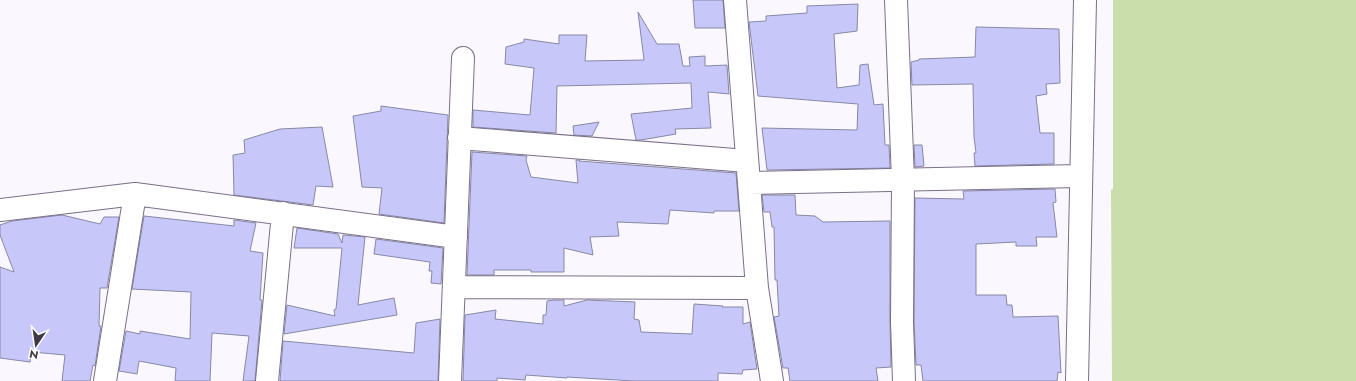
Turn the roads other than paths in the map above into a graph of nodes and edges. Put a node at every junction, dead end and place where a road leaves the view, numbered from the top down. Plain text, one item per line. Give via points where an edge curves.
1 (734, 0) edge
2 (896, 0) edge
3 (1085, 0) edge
4 (463, 58) dead end
5 (459, 138) junction
6 (747, 161) junction
7 (1081, 176) junction
8 (903, 180) junction
9 (749, 183) junction
10 (135, 194) junction
11 (0, 210) edge
12 (283, 213) junction
13 (456, 237) junction
14 (454, 287) junction
15 (758, 288) junction
16 (105, 381) edge
17 (267, 381) edge
18 (450, 381) edge
19 (772, 381) edge
20 (904, 381) edge
21 (1077, 381) edge

1 - 6 street
2 - 8 street
3 - 7 street
4 - 5 street
5 - 6 street
5 - 13 street
6 - 9 street
7 - 8 street
7 - 21 street
8 - 9 street
8 - 20 street
9 - 15 street
10 - 11 street
10 - 12 street
10 - 16 street
12 - 13 street
12 - 17 street
13 - 14 street
14 - 15 street
14 - 18 street
15 - 19 street

